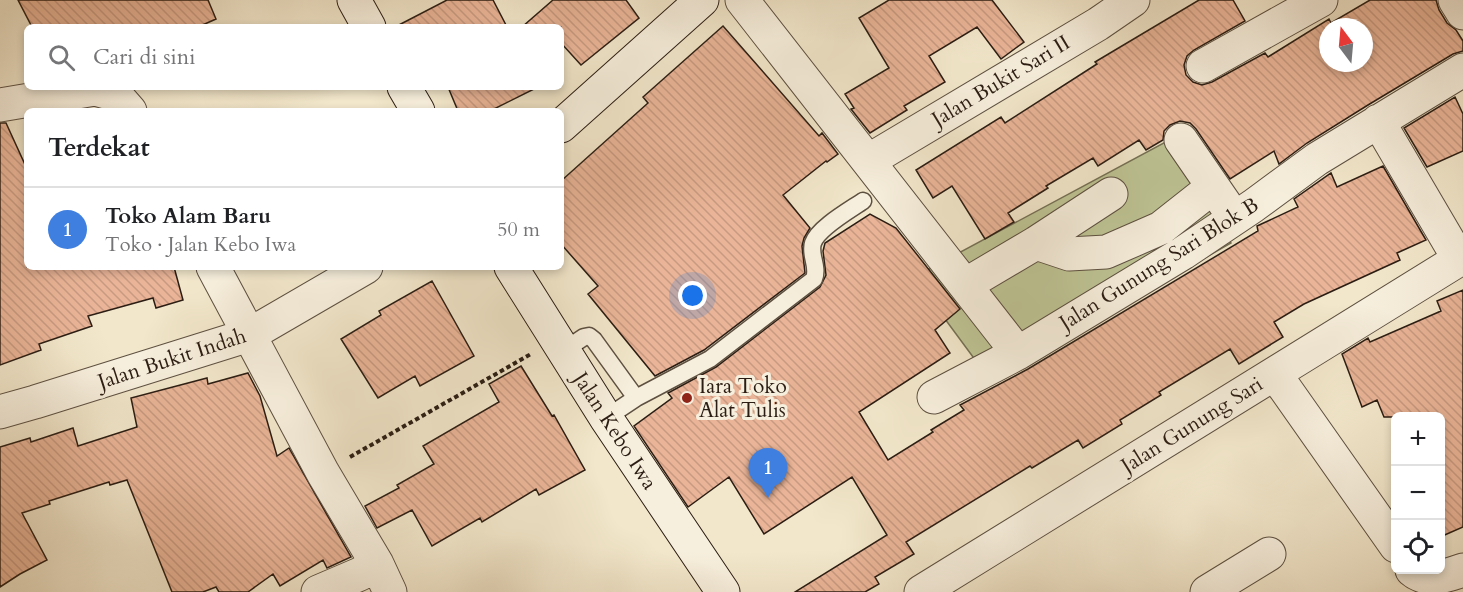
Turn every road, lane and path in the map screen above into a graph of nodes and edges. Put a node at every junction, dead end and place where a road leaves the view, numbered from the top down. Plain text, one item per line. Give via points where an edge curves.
1 (354, 0) edge
2 (702, 0) edge
3 (742, 0) edge
4 (1133, 0) edge
5 (1321, 0) edge
6 (1455, 0) edge
7 (1463, 13) edge
8 (367, 24) edge
9 (1203, 66) dead end
10 (1463, 70) edge
11 (84, 90) edge
12 (101, 90) edge
13 (406, 90) edge
14 (0, 105) edge
15 (127, 108) edge
16 (416, 108) edge
17 (1378, 121) junction
18 (564, 123) edge
19 (1181, 140) dead end
20 (868, 161) junction
21 (1214, 187) junction
22 (1111, 194) dead end
23 (863, 201) dead end
24 (1235, 218) junction
25 (1036, 243) junction
26 (1461, 258) edge
27 (215, 270) edge
28 (361, 270) edge
29 (513, 270) edge
30 (965, 285) junction
31 (249, 335) junction
32 (560, 345) junction
33 (1018, 353) junction
34 (1275, 374) junction
35 (934, 397) dead end
36 (636, 398) junction
37 (0, 412) edge
38 (606, 418) junction
39 (323, 472) junction
40 (1391, 540) edge
41 (1269, 554) dead end
42 (1463, 570) edge
43 (1420, 574) edge
44 (384, 578) edge
45 (318, 592) edge
46 (723, 592) edge
47 (921, 592) edge
48 (1207, 592) edge

1 - 8 street
2 - 18 street
3 - 20 street
4 - 20 street, Jalan Bukit Sari II
5 - 9 street
6 - 7 street
10 - 17 street, Jalan Gunung Sari Blok B
11 - 14 street
12 - 15 street via 116,95
13 - 16 street
17 - 24 street, Jalan Gunung Sari Blok B
17 - 26 street
19 - 21 street
20 - 30 street
21 - 24 street
21 - 25 street via 1161,228 1106,252 1069,254
22 - 25 street
23 - 36 lane via 820,231 813,243 817,271 814,279 710,360
24 - 33 street, Jalan Gunung Sari Blok B
25 - 30 street
26 - 34 street, Jalan Gunung Sari
27 - 31 street
28 - 31 street, Jalan Bukit Indah
29 - 32 street, Jalan Kebo Iwa
30 - 33 street
31 - 37 street, Jalan Bukit Indah
31 - 39 street
32 - 36 lane via 589,336
32 - 38 street, Jalan Kebo Iwa
32 - 39 path
33 - 35 street, Jalan Gunung Sari Blok B
34 - 40 street
34 - 47 street, Jalan Gunung Sari
36 - 38 lane
38 - 46 street, Jalan Kebo Iwa
39 - 44 street
41 - 48 street
42 - 43 street via 1442,578
44 - 45 street via 360,574

